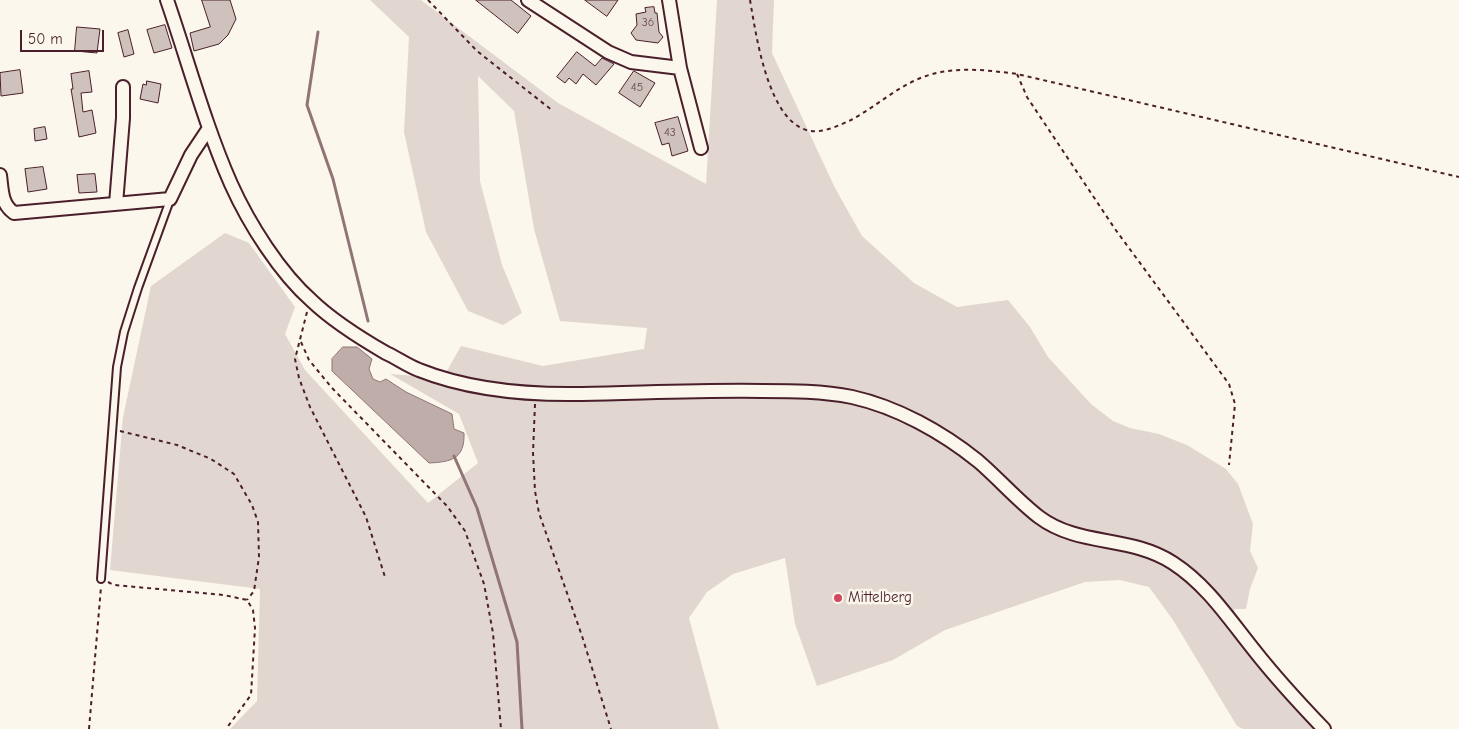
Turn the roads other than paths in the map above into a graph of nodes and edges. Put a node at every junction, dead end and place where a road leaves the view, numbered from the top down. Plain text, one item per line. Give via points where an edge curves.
1 (167, 0) edge
2 (528, 0) edge
3 (669, 0) edge
4 (680, 68) junction
5 (123, 87) dead end
6 (209, 128) junction
7 (701, 148) dead end
8 (0, 175) edge
9 (170, 198) junction
10 (116, 204) junction
11 (101, 579) road end
12 (1324, 729) edge

1 - 6 street
2 - 4 street via 608,52 631,62
3 - 4 street
4 - 7 street
5 - 10 street
6 - 9 street via 191,154
6 - 12 street via 232,186 259,237 310,300 360,339 418,370 488,388 535,394 704,390 816,392 879,405 944,436 978,461 1040,517 1060,529 1076,536 1132,545 1172,562 1213,597 1256,653
8 - 10 street via 3,199 14,213
9 - 10 street
9 - 11 lane via 124,332 117,367

